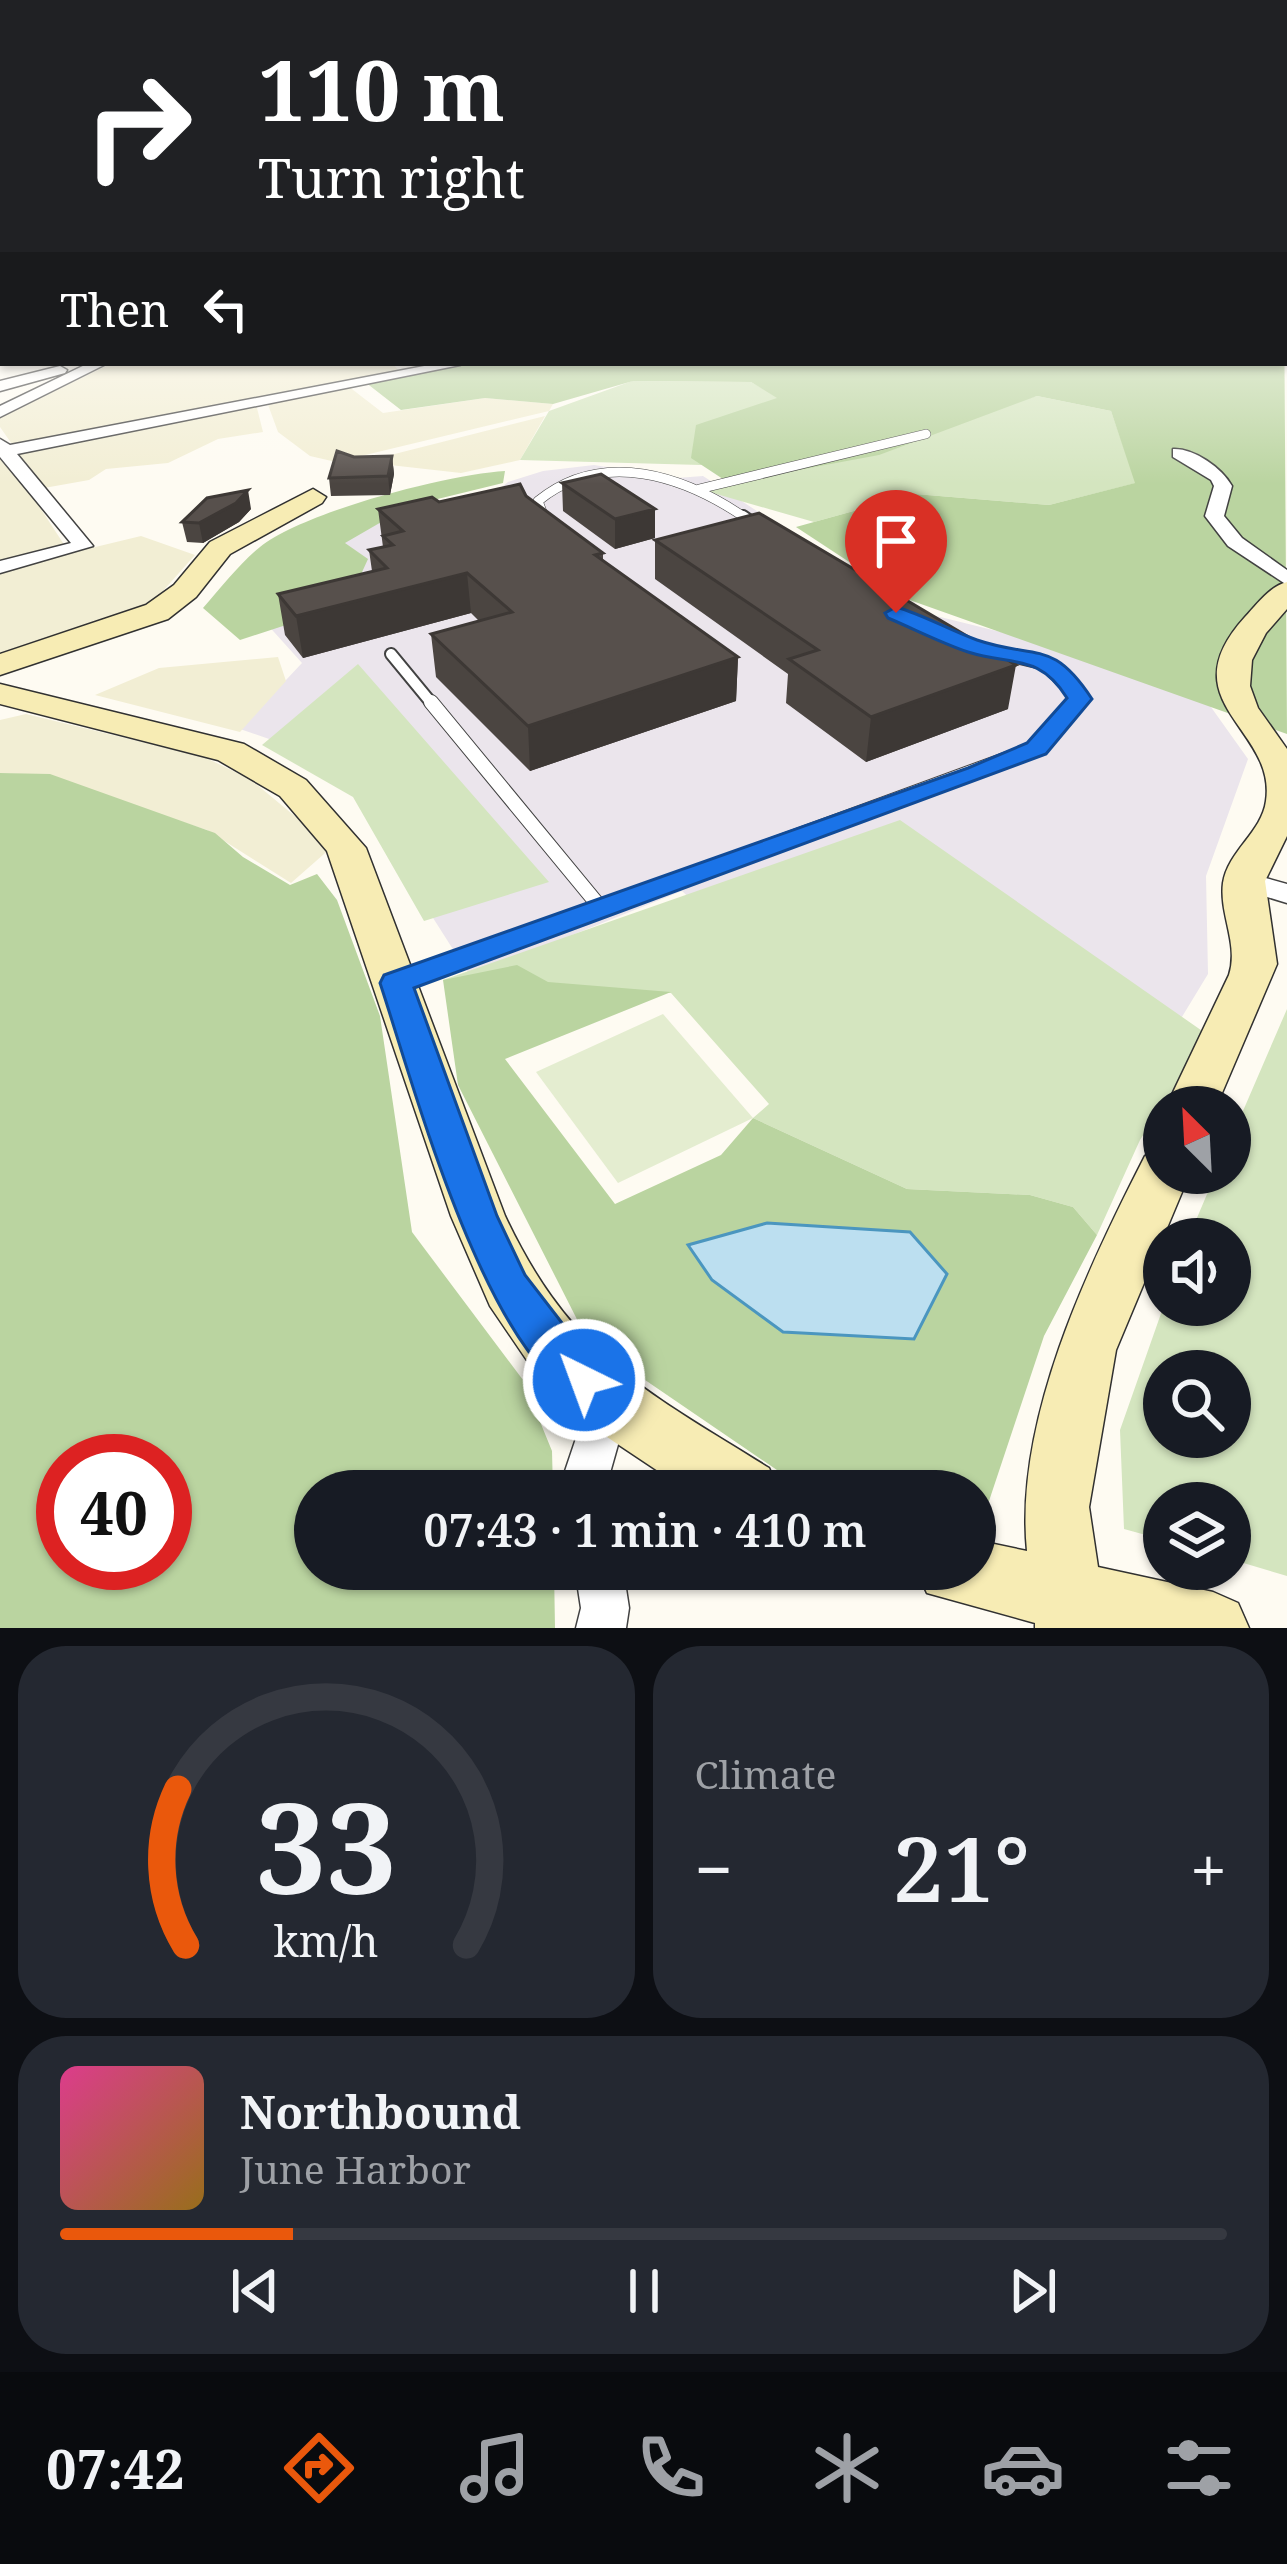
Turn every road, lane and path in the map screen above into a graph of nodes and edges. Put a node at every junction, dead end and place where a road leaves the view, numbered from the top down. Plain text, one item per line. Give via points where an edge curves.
1 (72, 366) edge
2 (94, 366) edge
3 (442, 366) edge
4 (0, 386) edge
5 (0, 412) edge
6 (926, 434) dead end
7 (2, 449) edge
8 (1179, 453) dead end
9 (699, 489) junction
10 (313, 497) dead end
11 (552, 527) edge
12 (778, 538) edge
13 (0, 567) edge
14 (1287, 579) edge
15 (1287, 591) edge
16 (958, 641) edge
17 (391, 654) dead end
18 (0, 665) edge
19 (0, 694) edge
20 (1266, 887) edge
21 (600, 907) junction
22 (396, 983) junction
23 (1201, 1086) edge
24 (1154, 1194) edge
25 (608, 1402) junction
26 (588, 1470) edge
27 (713, 1470) edge
28 (996, 1586) edge
29 (601, 1590) edge
30 (1067, 1612) edge
31 (601, 1628) edge
32 (1213, 1628) edge

1 - 4 street
2 - 5 street
3 - 7 street
6 - 9 lane
7 - 13 street via 82,546
8 - 14 street via 1218,477 1214,516 1235,542
9 - 11 lane via 650,474 565,481 538,502
9 - 12 lane
10 - 18 street via 220,548 157,611
15 - 20 street via 1243,637 1236,674 1241,698 1287,772
16 - 21 lane via 1042,659 1080,699 1036,748
17 - 21 lane
19 - 22 street via 231,752 293,788 346,848
20 - 23 street via 1255,967
21 - 22 lane
22 - 25 street via 511,1288 560,1358
24 - 30 street via 1086,1350 1056,1507
25 - 26 street
25 - 27 street
28 - 30 street
29 - 31 street
30 - 32 street

